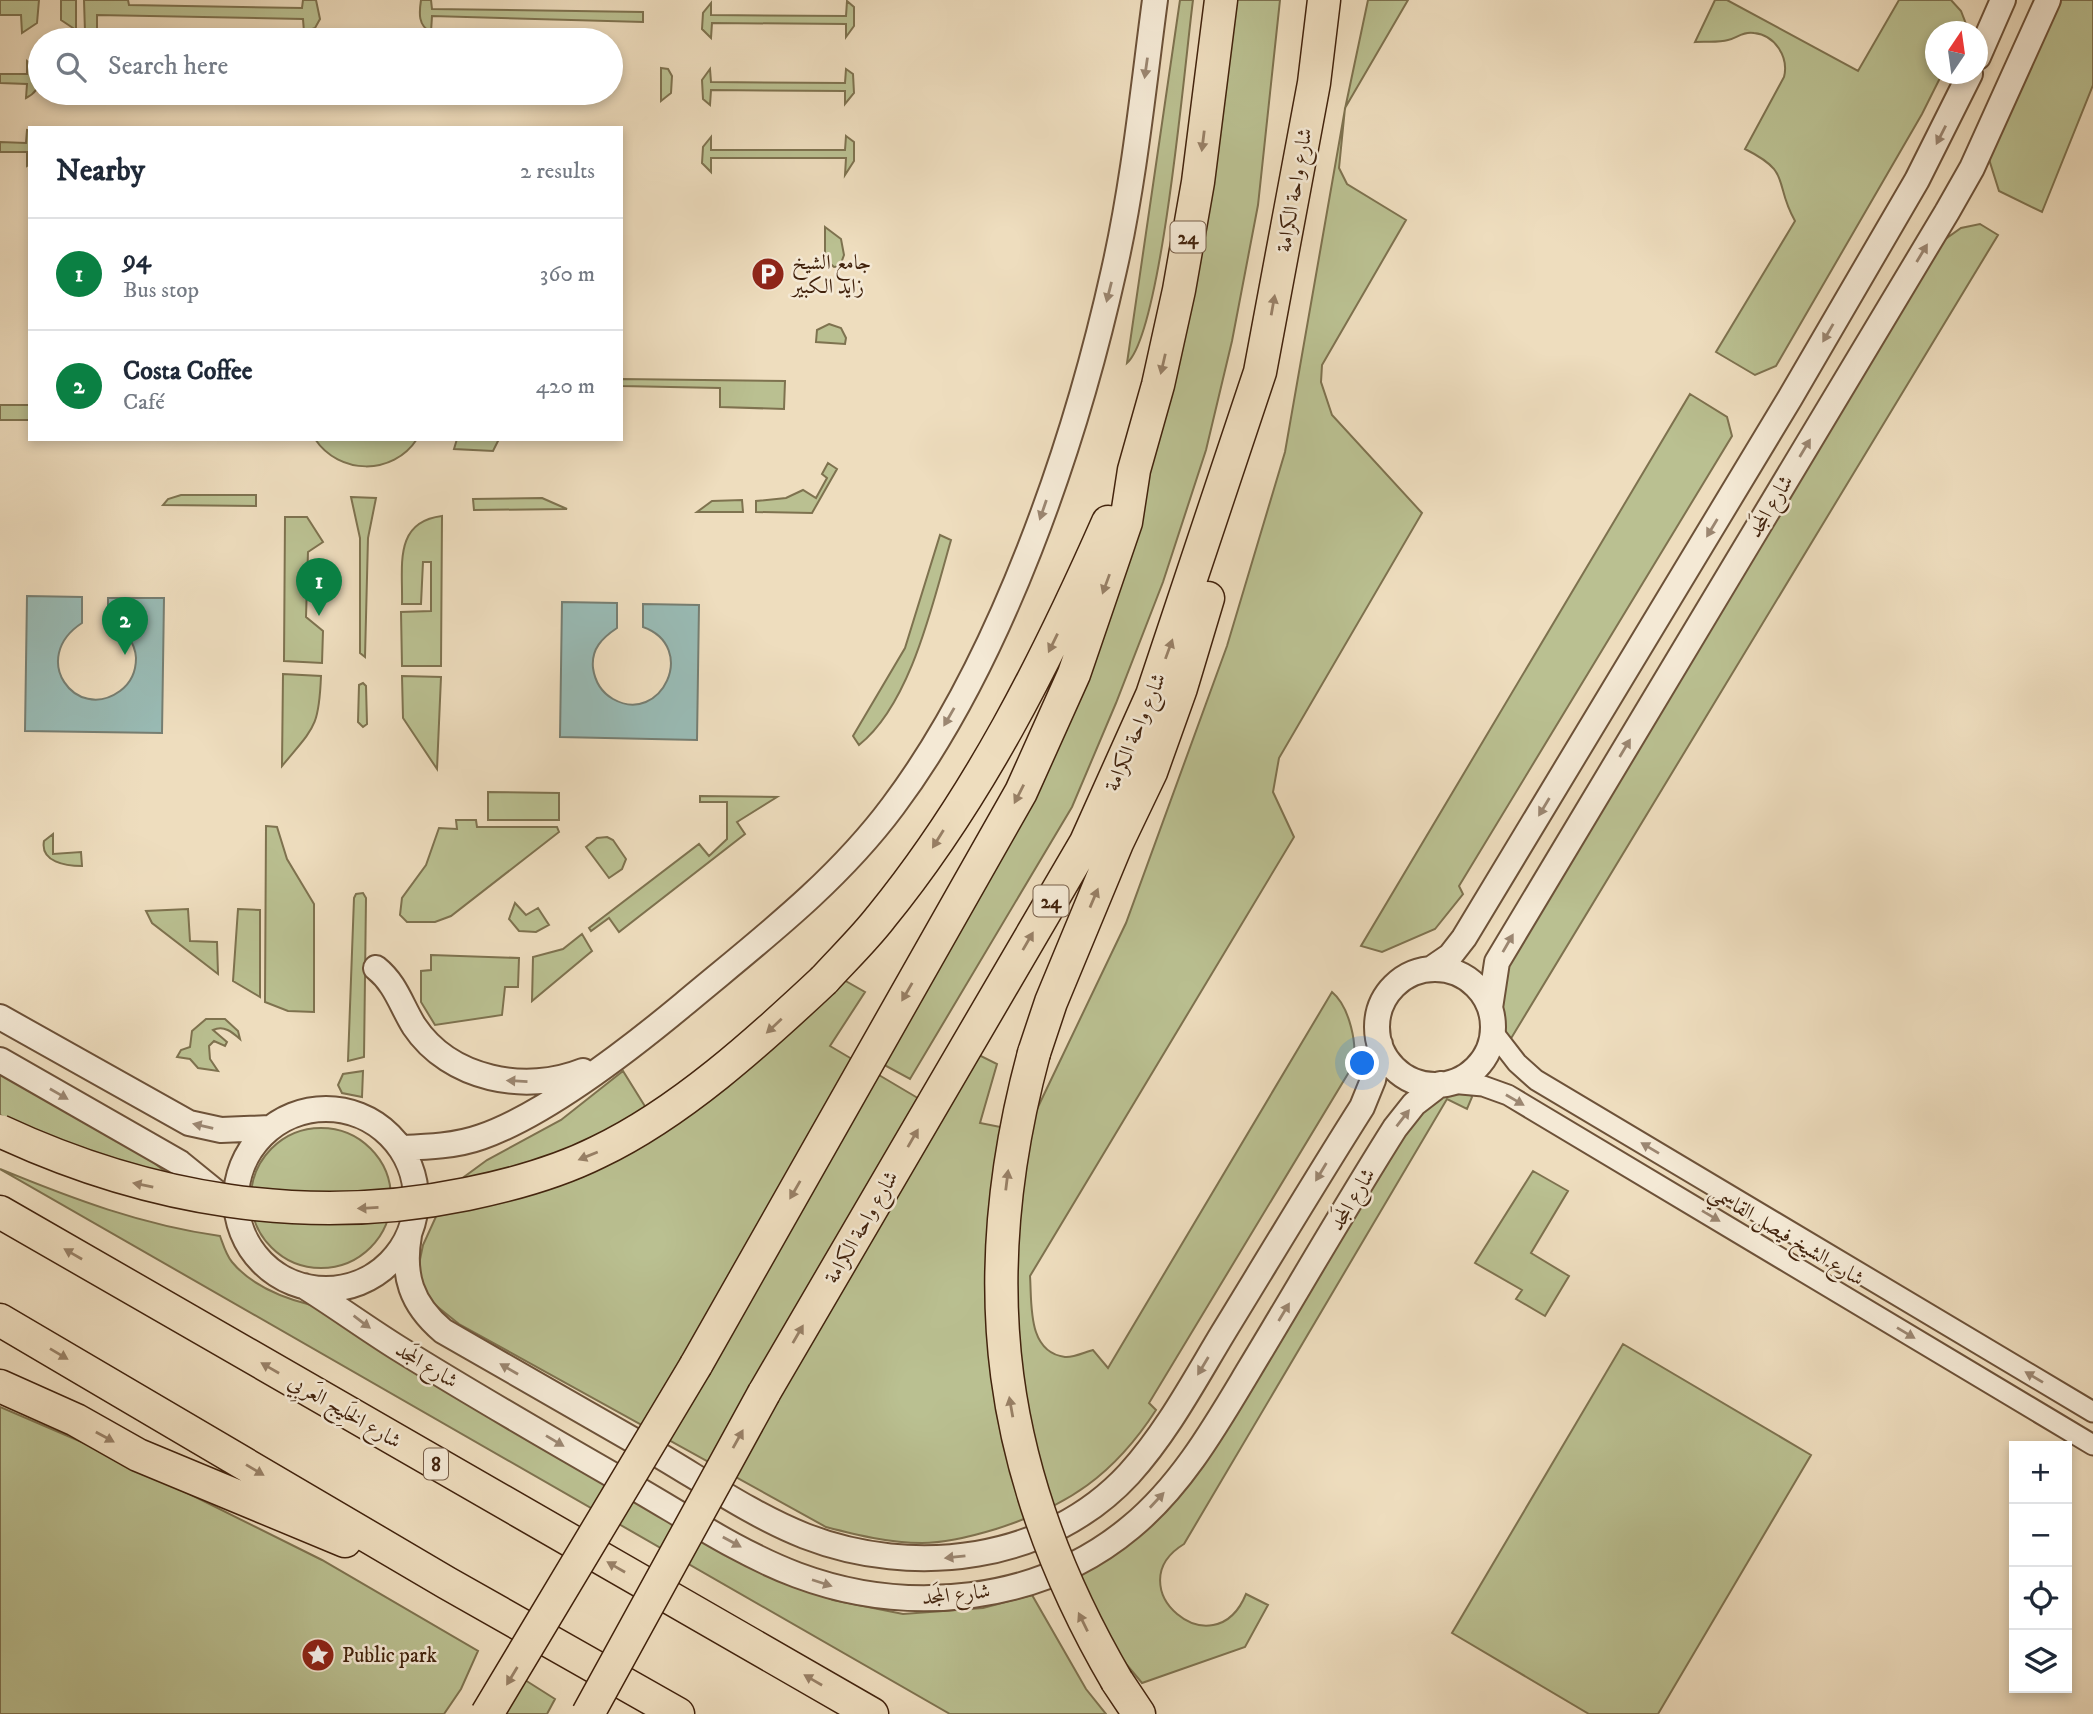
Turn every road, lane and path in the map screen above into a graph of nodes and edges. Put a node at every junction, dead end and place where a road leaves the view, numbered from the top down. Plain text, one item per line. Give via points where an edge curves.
1 (1155, 0) edge
2 (1221, 0) edge
3 (1324, 0) edge
4 (1342, 0) edge
5 (2003, 0) edge
6 (2048, 0) edge
7 (1988, 34) edge
8 (1314, 83) junction
9 (1965, 84) edge
10 (1261, 372) junction
11 (1134, 470) junction
12 (376, 968) dead end
13 (1431, 969) junction
14 (0, 1017) edge
15 (1491, 1020) junction
16 (647, 1035) junction
17 (1380, 1045) junction
18 (0, 1060) edge
19 (1445, 1084) junction
20 (270, 1128) junction
21 (0, 1131) edge
22 (401, 1148) junction
23 (237, 1211) junction
24 (0, 1212) edge
25 (409, 1234) junction
26 (304, 1286) junction
27 (0, 1320) edge
28 (0, 1385) edge
29 (2093, 1412) edge
30 (2093, 1445) edge
31 (447, 1583) junction
32 (487, 1714) edge
33 (588, 1714) edge
34 (678, 1714) edge
35 (872, 1714) edge
36 (1139, 1714) edge

1 -> 16 street via 1115,268 1091,363 1035,533 968,683 893,807 855,852 802,906
2 -> 11 highway, 24 via 1179,290
3 - 8 highway, شارع واحة الكرامة / 24
4 - 8 highway
5 - 7 street
15 -> 6 street, شارع المَجد via 1497,962 1947,212 1978,156
10 -> 8 highway, شارع واحة الكرامة / 24
9 -> 13 street, شارع المَجد via 1917,180 1766,438 1471,927 1450,956
33 -> 10 highway, شارع واحة الكرامة / 24, bridge via 764,1393 1086,842 1171,645
36 -> 10 highway, bridge via 1065,1585 1015,1429 1006,1376 1000,1267 1003,1213 1009,1159 1034,1053 1181,688 1242,478
11 -> 21 highway, bridge via 1045,659 996,748 922,863 880,918 755,1045 598,1152 492,1188 433,1201 320,1210 198,1197 128,1181 54,1156
11 -> 32 highway, 24, bridge via 1119,547 1074,674 1021,792 696,1365
16 -> 12 street via 570,1076 535,1082 495,1079 460,1066 432,1045 415,1026 393,985
13 - 15 street via 1467,979 1477,987
13 - 17 street via 1403,979 1384,1000 1377,1028
20 -> 14 street via 221,1130 189,1123
15 - 19 street via 1491,1044 1478,1066
29 -> 15 street, شارع الشيخ فيصل القاسمي via 1536,1080 1508,1053
16 - 22 street via 547,1104 481,1137
17 - 19 street via 1410,1079
17 -> 25 street, شارع المَجد via 1362,1107 1153,1444 1104,1498 1080,1515 991,1552 927,1559 864,1553 832,1546 774,1521 443,1331 420,1309 408,1283
18 -> 23 street via 180,1163
26 -> 19 street, شارع المَجد via 397,1347 759,1558 845,1590 911,1599 990,1593 1028,1583 1081,1560 1132,1527 1159,1499 1206,1440 1395,1128 1414,1104
19 -> 30 street, شارع الشيخ فيصل القاسمي via 1483,1086 1508,1095
20 - 22 street via 308,1111 338,1110 382,1128
20 - 23 street via 243,1165
22 - 25 street via 416,1190
23 - 26 street via 252,1250 284,1278
35 -> 24 highway, شارع الخَلِيج العَربِي / 8
25 - 26 street via 398,1253 366,1279 336,1287
27 -> 31 highway
28 -> 31 highway via 138,1455
31 - 34 highway

